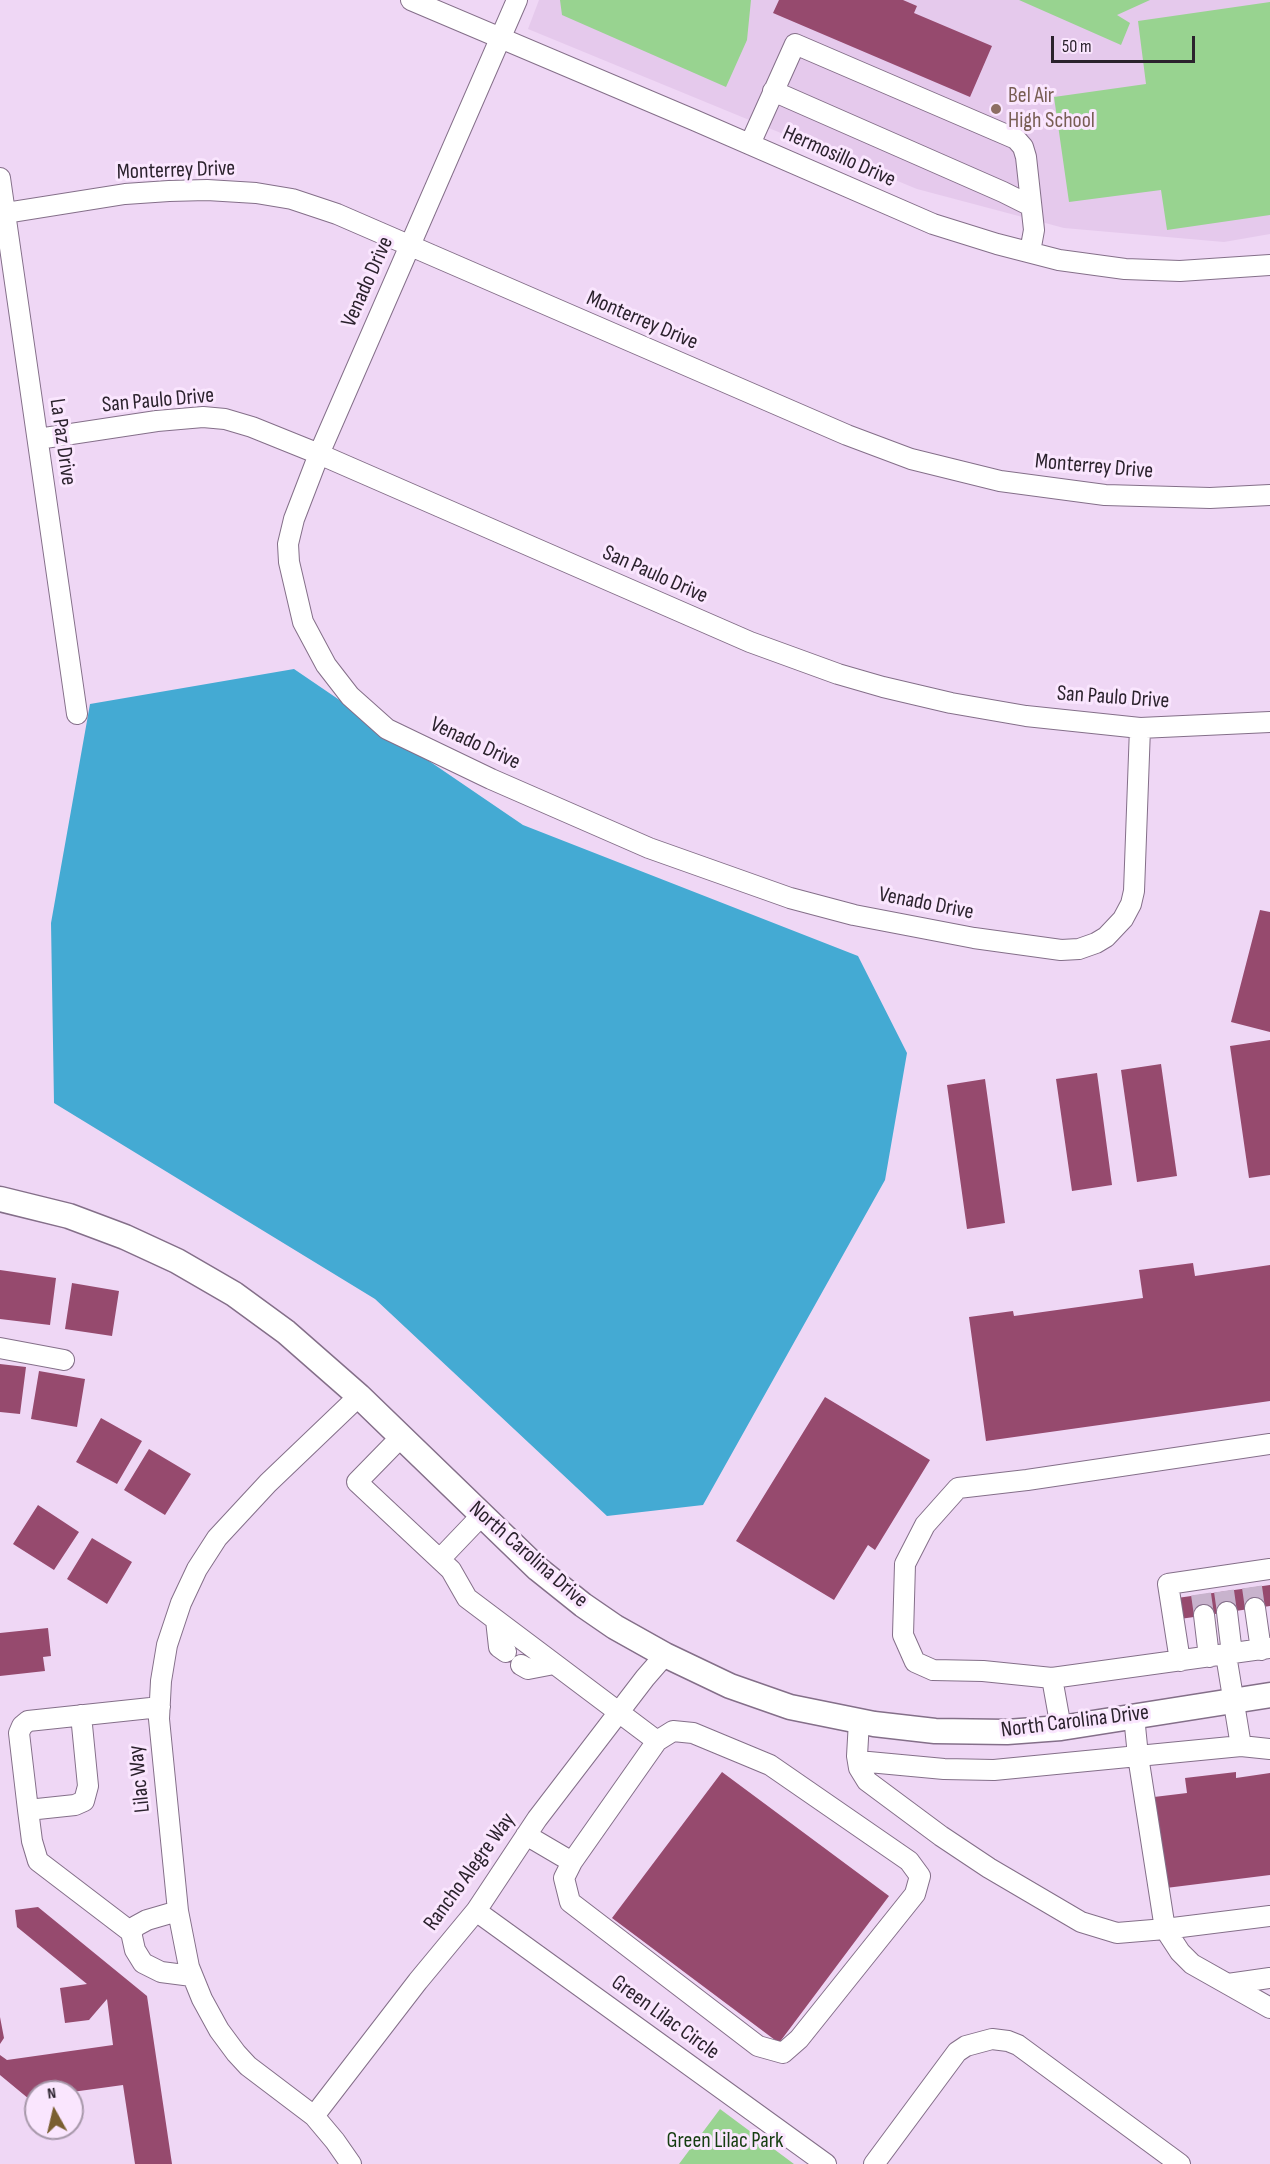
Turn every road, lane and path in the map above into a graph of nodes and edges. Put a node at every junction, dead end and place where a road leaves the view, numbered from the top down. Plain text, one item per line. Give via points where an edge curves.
1 (411, 0) edge
2 (517, 0) edge
3 (500, 37) junction
4 (773, 91) junction
5 (750, 144) junction
6 (0, 178) edge
7 (1031, 206) junction
8 (3, 214) edge
9 (410, 247) junction
10 (1030, 252) junction
11 (1270, 265) edge
12 (38, 439) junction
13 (319, 454) junction
14 (1270, 495) edge
15 (77, 714) dead end
16 (1270, 722) edge
17 (1140, 728) junction
18 (0, 1199) edge
19 (0, 1348) edge
20 (64, 1360) dead end
21 (359, 1396) junction
22 (401, 1437) junction
23 (1270, 1444) edge
24 (482, 1515) junction
25 (440, 1559) junction
26 (1270, 1569) edge
27 (1255, 1608) tunnel mouth
28 (1227, 1612) tunnel mouth
29 (1204, 1615) tunnel mouth
30 (496, 1620) junction
31 (1265, 1649) edge
32 (665, 1655) junction
33 (1222, 1656) junction
34 (1180, 1661) junction
35 (554, 1664) junction
36 (1052, 1678) junction
37 (1270, 1695) edge
38 (1233, 1701) junction
39 (160, 1707) junction
40 (618, 1713) junction
41 (81, 1715) junction
42 (1134, 1716) junction
43 (859, 1721) junction
44 (1061, 1728) junction
45 (657, 1741) junction
46 (1241, 1746) junction
47 (1270, 1749) edge
48 (1138, 1756) junction
49 (858, 1761) junction
50 (28, 1810) junction
51 (526, 1836) junction
52 (572, 1862) junction
53 (178, 1911) junction
54 (476, 1911) junction
55 (1270, 1916) edge
56 (1165, 1929) junction
57 (131, 1932) junction
58 (192, 1976) junction
59 (1270, 1978) edge
60 (1228, 1984) junction
61 (1270, 2008) edge
62 (314, 2116) junction
63 (351, 2164) edge
64 (826, 2164) edge
65 (874, 2164) edge
66 (1180, 2164) edge

1 - 3 street, Hermosillo Drive
2 - 3 street, Venado Drive
3 - 5 street, Hermosillo Drive
3 - 9 street, Venado Drive
4 - 5 street
4 - 7 street
4 - 7 street via 795,44 1016,139 1026,157
5 - 10 street, Hermosillo Drive via 933,224
6 - 8 street, La Paz Drive
7 - 10 street via 1034,230
8 - 9 street, Monterrey Drive via 169,190 256,193 292,199 337,214
8 - 12 street, La Paz Drive
9 - 13 street, Venado Drive
9 - 14 street, Monterrey Drive via 911,459 1000,481 1105,495
10 - 11 street, Hermosillo Drive via 1059,260 1180,271
12 - 13 street, San Paulo Drive via 203,417 252,427
12 - 15 street, La Paz Drive
13 - 17 street, San Paulo Drive via 685,615 838,674 951,703 1064,721
13 - 17 street, Venado Drive via 294,519 288,544 289,562 303,622 326,665 350,696 387,729 491,778 649,848 790,898 974,939 1061,950 1096,943 1123,919 1134,891
16 - 17 street, San Paulo Drive
18 - 21 main road, North Carolina Drive via 69,1216 177,1261 234,1294 286,1332
19 - 20 street
21 - 22 main road, North Carolina Drive
21 - 39 street, Lilac Way via 268,1483 217,1538 197,1569 167,1645
22 - 24 main road, North Carolina Drive
22 - 25 street via 357,1482
23 - 36 street via 958,1488 925,1525 905,1564 903,1635 915,1662 933,1670
24 - 25 street
24 - 32 main road, North Carolina Drive via 538,1569 583,1605
25 - 30 street via 467,1598
26 - 34 street via 1251,1579 1223,1584 1168,1584
27 - 31 street
28 - 33 street
29 - 33 street
30 - 35 street
30 - 35 street via 499,1647 514,1659 528,1669
31 - 33 street
32 - 40 street, Rancho Alegre Way
32 - 43 main road, North Carolina Drive via 740,1690 790,1707
33 - 34 street
33 - 38 street
34 - 36 street
35 - 40 street
36 - 44 street
37 - 38 main road, North Carolina Drive
38 - 42 main road, North Carolina Drive
38 - 46 street
39 - 41 street
39 - 53 street, Lilac Way
40 - 45 street
40 - 51 street, Rancho Alegre Way
41 - 50 street via 88,1786 84,1801
41 - 50 street via 28,1721 22,1726 19,1733
42 - 44 main road, North Carolina Drive
42 - 48 street
43 - 44 main road, North Carolina Drive via 935,1731
43 - 49 street
45 - 52 street
45 - 52 street via 673,1731 693,1733 770,1765 909,1861 920,1876 915,1894 799,2039 783,2053 758,2046 570,1902 564,1878
46 - 47 street
46 - 48 street
48 - 49 street via 994,1770
48 - 56 street
49 - 56 street via 867,1780 941,1836 1081,1922 1117,1932
50 - 57 street via 38,1861
51 - 52 street
51 - 54 street, Rancho Alegre Way
53 - 57 street via 147,1920
53 - 58 street, Lilac Way
54 - 62 street, Rancho Alegre Way
54 - 64 street, Green Lilac Circle
55 - 56 street
56 - 60 street via 1192,1964
57 - 58 street via 143,1963 161,1972
58 - 62 street, Lilac Way via 219,2030 236,2053
59 - 60 street
60 - 61 street
62 - 63 street, Lilac Way
65 - 66 street via 957,2052 992,2039 1018,2045

